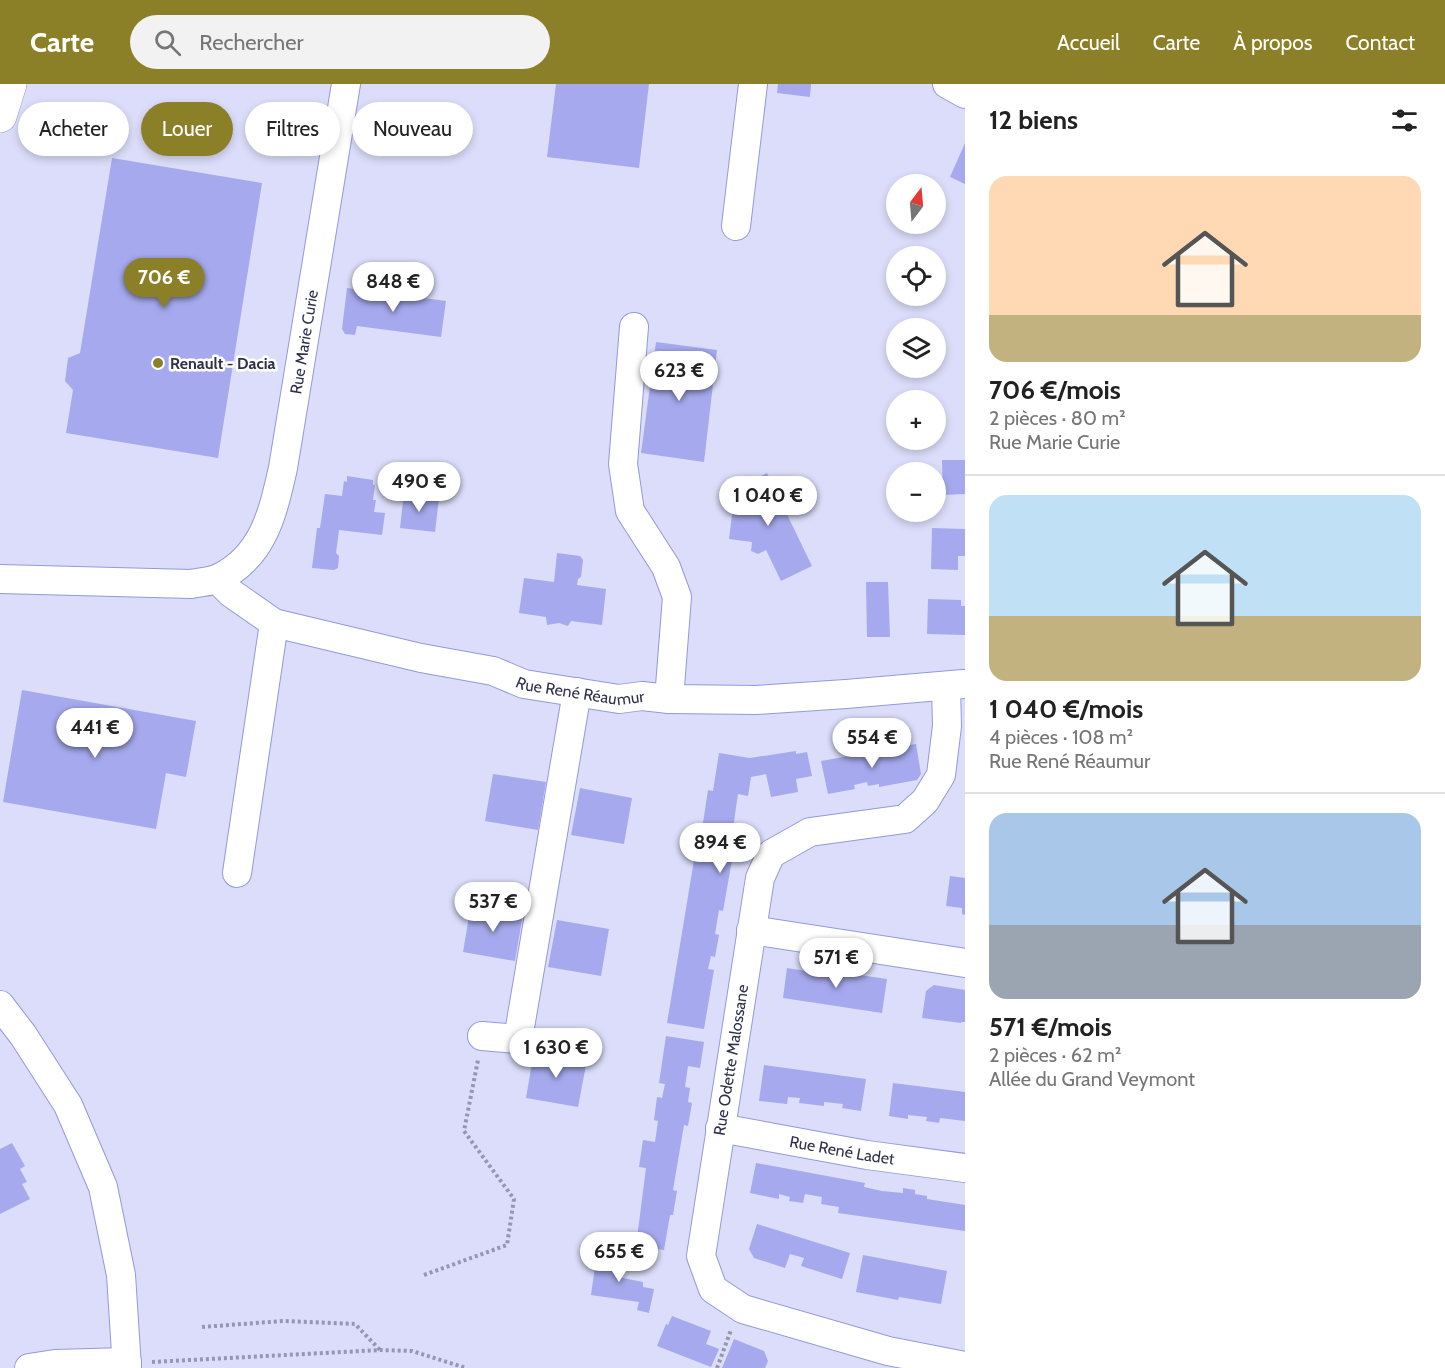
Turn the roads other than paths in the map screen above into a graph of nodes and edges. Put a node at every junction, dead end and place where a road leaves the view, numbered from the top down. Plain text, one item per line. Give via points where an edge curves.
1 (10, 84) edge
2 (346, 84) edge
3 (753, 84) edge
4 (947, 84) edge
5 (965, 94) edge
6 (0, 116) edge
7 (736, 226) dead end
8 (634, 327) dead end
9 (0, 579) edge
10 (217, 579) junction
11 (274, 623) junction
12 (956, 685) edge
13 (577, 692) junction
14 (669, 699) junction
15 (237, 873) dead end
16 (751, 930) junction
17 (965, 963) edge
18 (0, 1005) edge
19 (482, 1036) road end
20 (720, 1128) junction
21 (965, 1168) edge
22 (127, 1365) edge
23 (965, 1366) edge
24 (29, 1368) edge

1 - 6 main road
2 - 10 street, Rue Marie Curie via 274,510 250,552
3 - 7 street
4 - 5 street
8 - 14 street via 623,464 630,511 666,567 677,597
9 - 10 street via 165,585
10 - 11 street, Rue René Réaumur
11 - 13 street, Rue René Réaumur via 493,671 524,684
11 - 15 street
12 - 14 street, Rue René Réaumur via 756,700
12 - 16 street, Rue Odette Malossane via 941,776 925,801 905,819 810,832 771,854 760,878
13 - 14 street, Rue René Réaumur via 619,699
13 - 19 street via 518,1040
16 - 17 street
16 - 20 street, Rue Odette Malossane
18 - 22 street via 68,1105 103,1187 121,1275
20 - 21 street, Rue René Ladet
20 - 23 street, Rue Odette Malossane via 701,1256 713,1289 743,1309 888,1351
22 - 24 street

